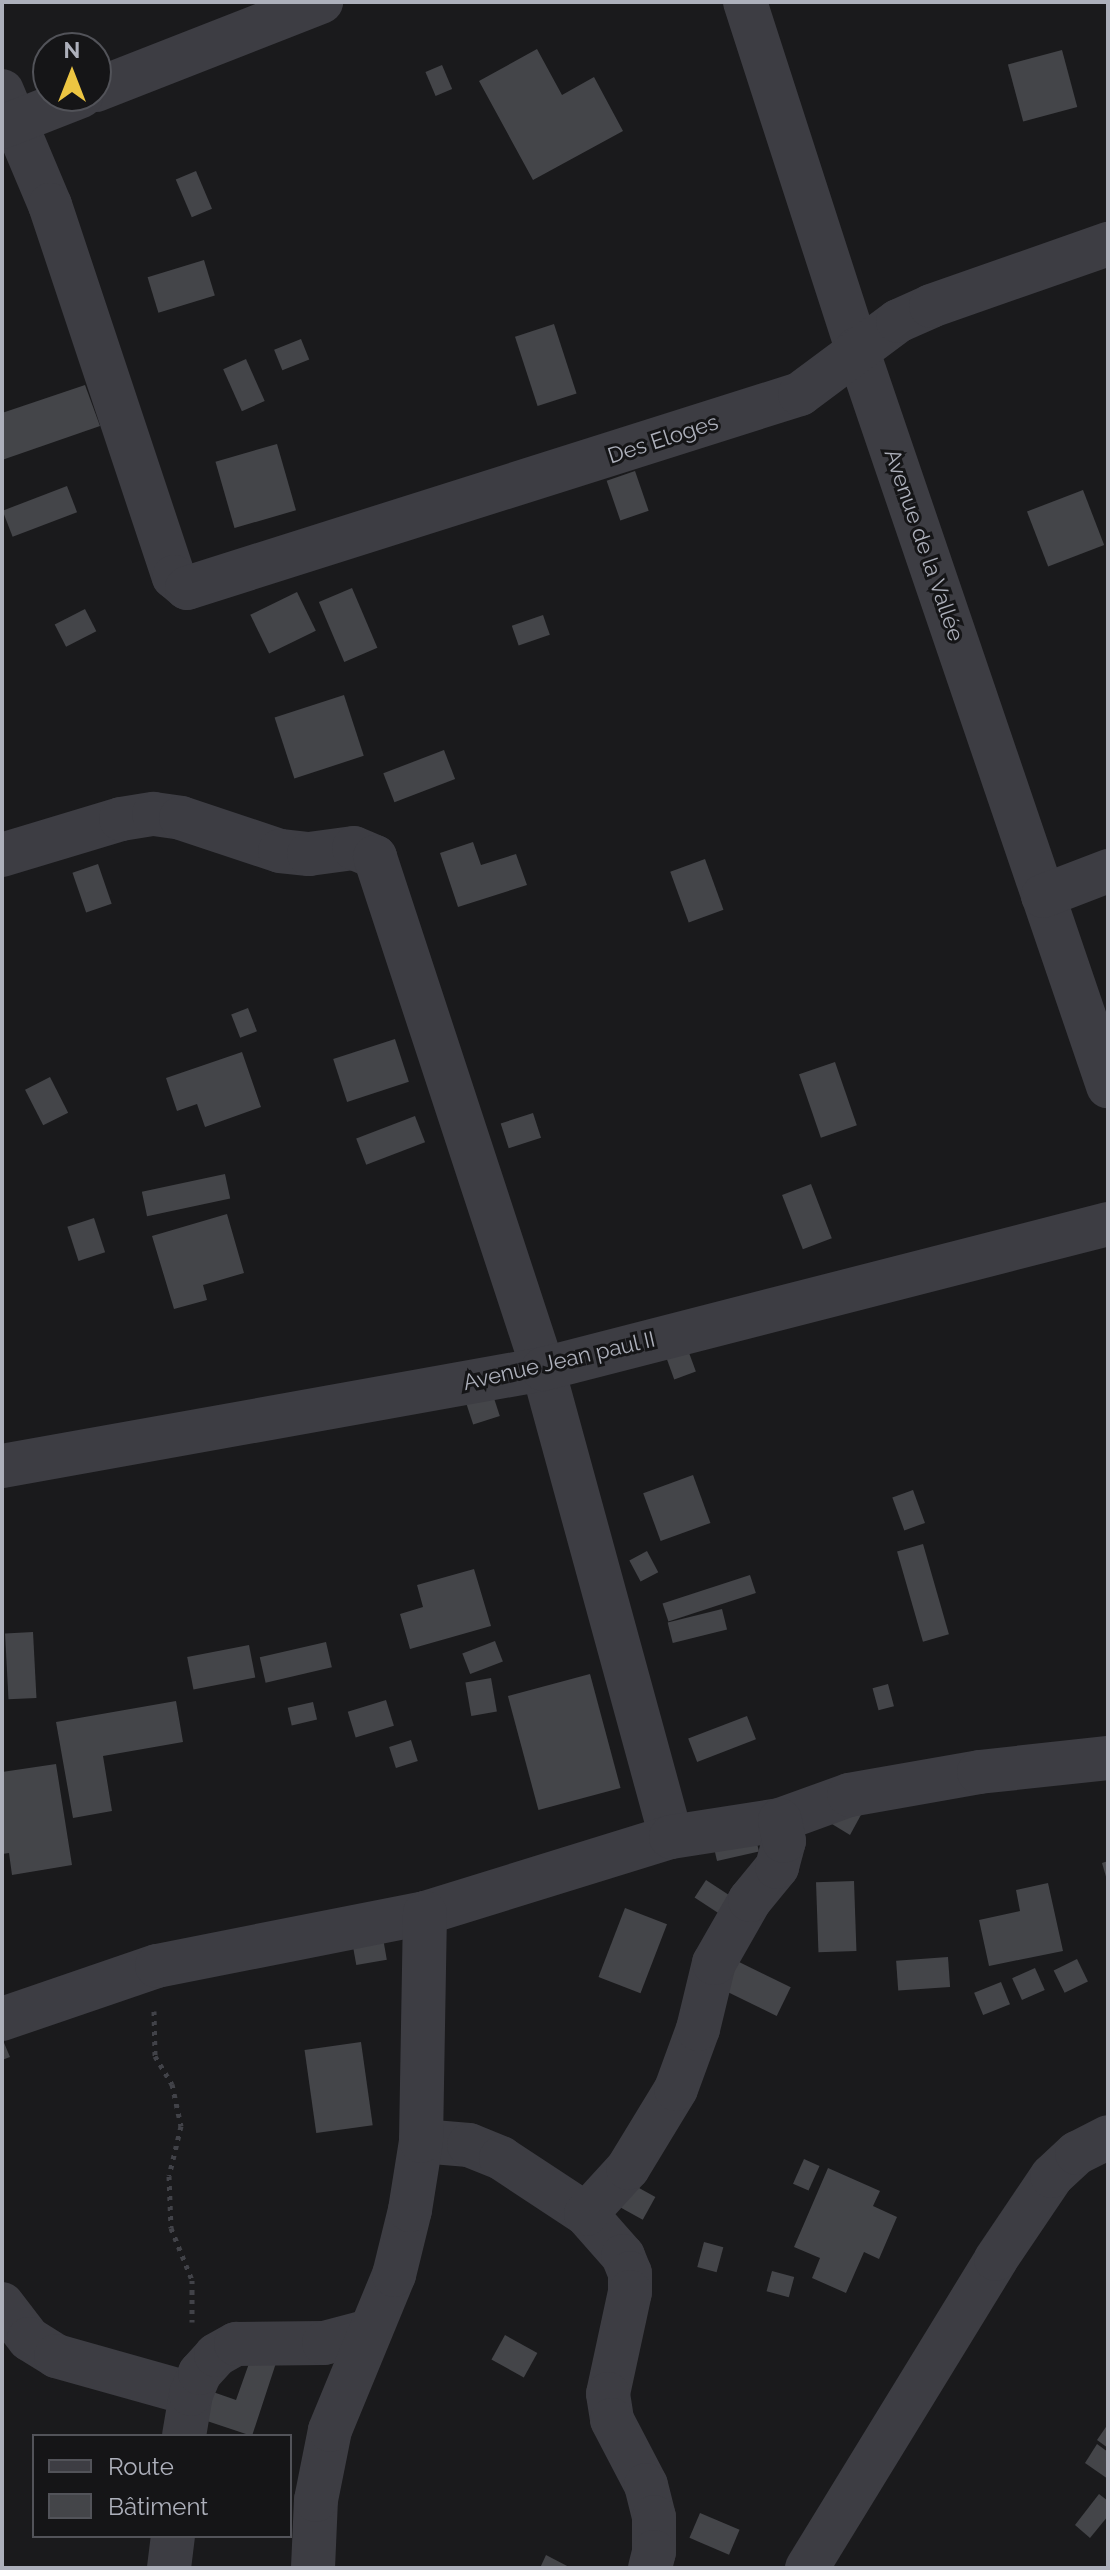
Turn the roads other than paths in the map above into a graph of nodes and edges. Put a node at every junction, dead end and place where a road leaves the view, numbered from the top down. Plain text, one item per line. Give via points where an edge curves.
1 (321, 2) edge
2 (745, 2) edge
3 (112, 84) edge
4 (32, 107) edge
5 (6, 113) edge
6 (1108, 244) edge
7 (857, 349) junction
8 (2, 855) edge
9 (1108, 871) edge
10 (1043, 896) junction
11 (1108, 1086) edge
12 (1108, 1224) edge
13 (543, 1369) junction
14 (2, 1466) edge
15 (1108, 1758) edge
16 (780, 1820) junction
17 (671, 1837) junction
18 (425, 1913) junction
19 (2, 2019) edge
20 (1108, 2137) edge
21 (421, 2141) junction
22 (586, 2214) junction
23 (2, 2304) edge
24 (370, 2331) junction
25 (191, 2394) junction
26 (184, 2434) edge
27 (173, 2538) edge
28 (169, 2568) edge
29 (313, 2568) edge
30 (650, 2568) edge
31 (807, 2568) edge

1 - 3 street
2 - 7 street, Avenue de la Vallée
4 - 5 street
5 - 7 street, Des Eloges via 50,205 174,577 182,587 800,394
6 - 7 street, Des Eloges via 931,306
7 - 10 street, Avenue de la Vallée
8 - 13 street via 154,814 280,851 309,854 354,848 375,857
9 - 10 street
10 - 11 street, Avenue de la Vallée
12 - 13 street, Avenue Jean paul II
13 - 14 street, Avenue Jean paul II
13 - 17 street
15 - 16 street via 979,1772 849,1795
16 - 17 street
16 - 22 street via 784,1841 777,1867 750,1900 714,1963 676,2089 628,2168
17 - 18 street
18 - 19 street via 157,1966
18 - 21 street
20 - 31 street via 1077,2153 1052,2176
21 - 22 street via 469,2145 501,2158
21 - 24 street via 394,2275
22 - 30 street via 623,2256 630,2273 608,2394 612,2420 646,2485 654,2517
23 - 25 street via 29,2339 56,2356
24 - 25 street via 324,2343 236,2344 216,2355
24 - 29 street via 330,2430 316,2500
25 - 26 street
27 - 28 street

